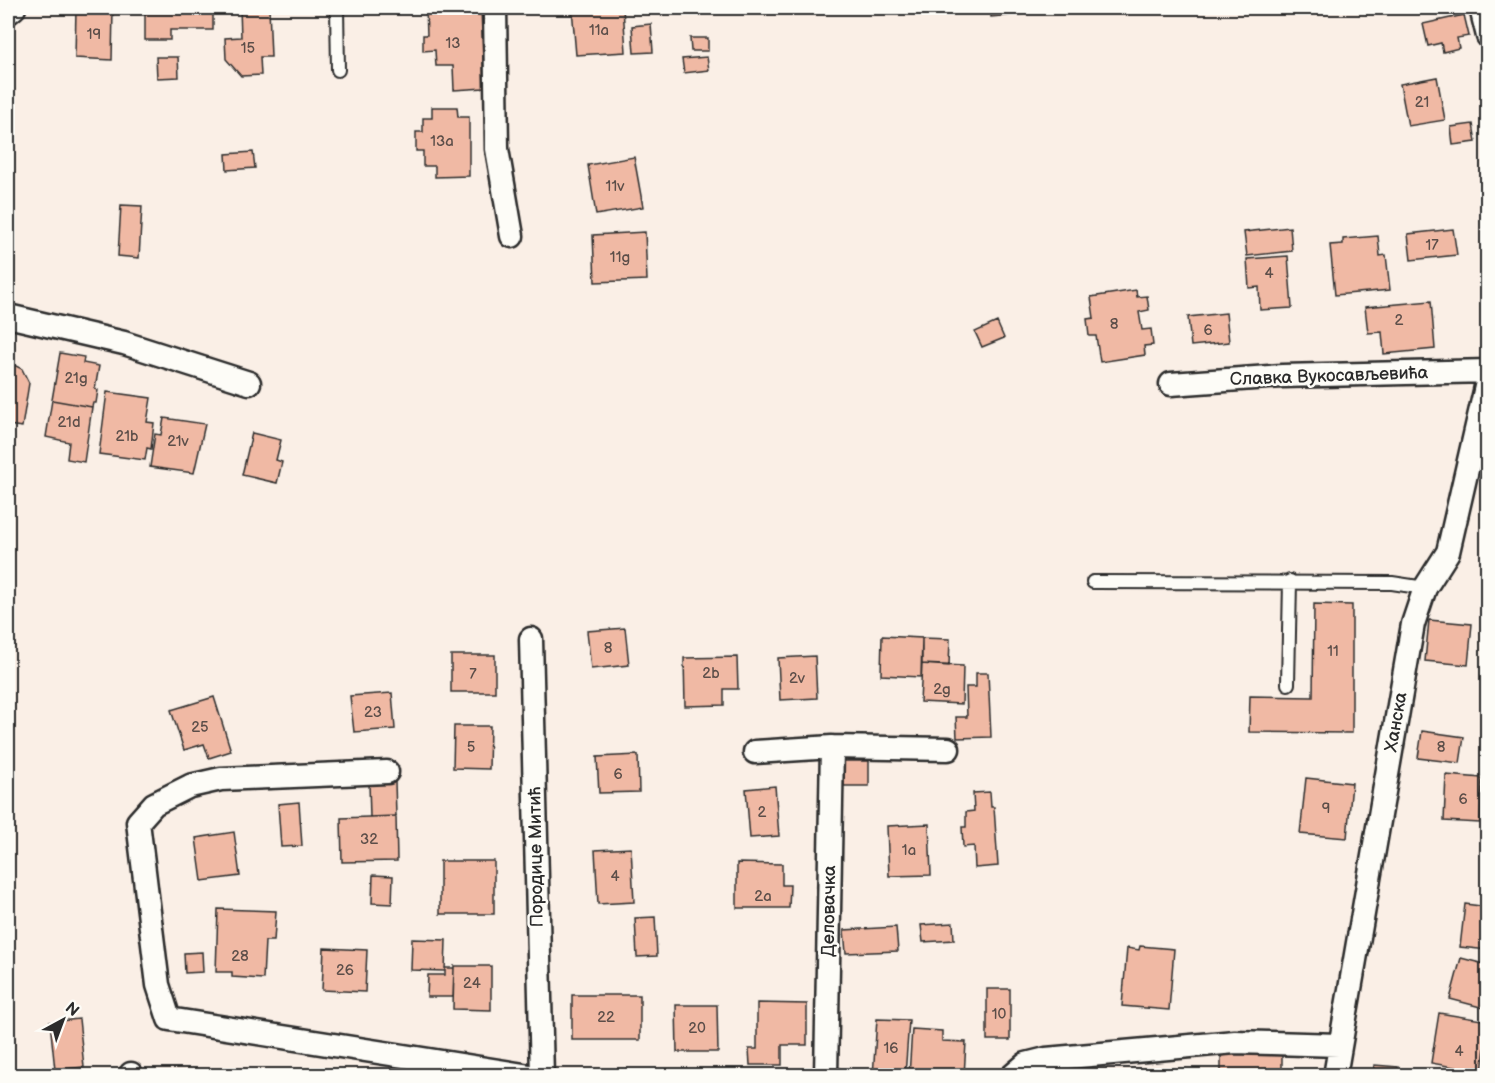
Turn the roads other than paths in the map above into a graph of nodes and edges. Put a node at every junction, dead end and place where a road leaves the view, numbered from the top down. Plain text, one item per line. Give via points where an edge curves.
1 (14, 8) edge
2 (337, 8) edge
3 (495, 8) edge
4 (1481, 8) edge
5 (8, 13) edge
6 (1488, 36) edge
7 (338, 70) dead end
8 (512, 236) dead end
9 (8, 316) edge
10 (1488, 371) edge
11 (1488, 378) edge
12 (249, 383) dead end
13 (1171, 384) dead end
14 (1290, 581) junction
15 (1094, 582) dead end
16 (1425, 588) junction
17 (531, 639) dead end
18 (1288, 684) dead end
19 (832, 747) junction
20 (948, 749) dead end
21 (755, 752) dead end
22 (387, 772) dead end
23 (1339, 1045) junction
24 (530, 1076) edge
25 (542, 1076) edge
26 (826, 1076) edge
27 (1012, 1076) edge
28 (1335, 1076) edge

1 - 5 street
2 - 7 lane
3 - 8 street via 498,149
4 - 6 street
9 - 12 street via 124,343
10 - 13 street, Славка Вукосављевића via 1282,376
11 - 16 street, Ханска via 1448,552
14 - 15 lane
14 - 16 lane via 1392,583
14 - 18 lane
16 - 23 street, Ханска via 1413,624
17 - 25 street, Породице Митић
19 - 20 street
19 - 21 street
19 - 26 street, Деловачка
22 - 24 street via 221,779 189,786 154,804 138,822 158,985 169,1019
23 - 27 street via 1235,1042 1046,1059 1026,1064
23 - 28 street, Ханска

